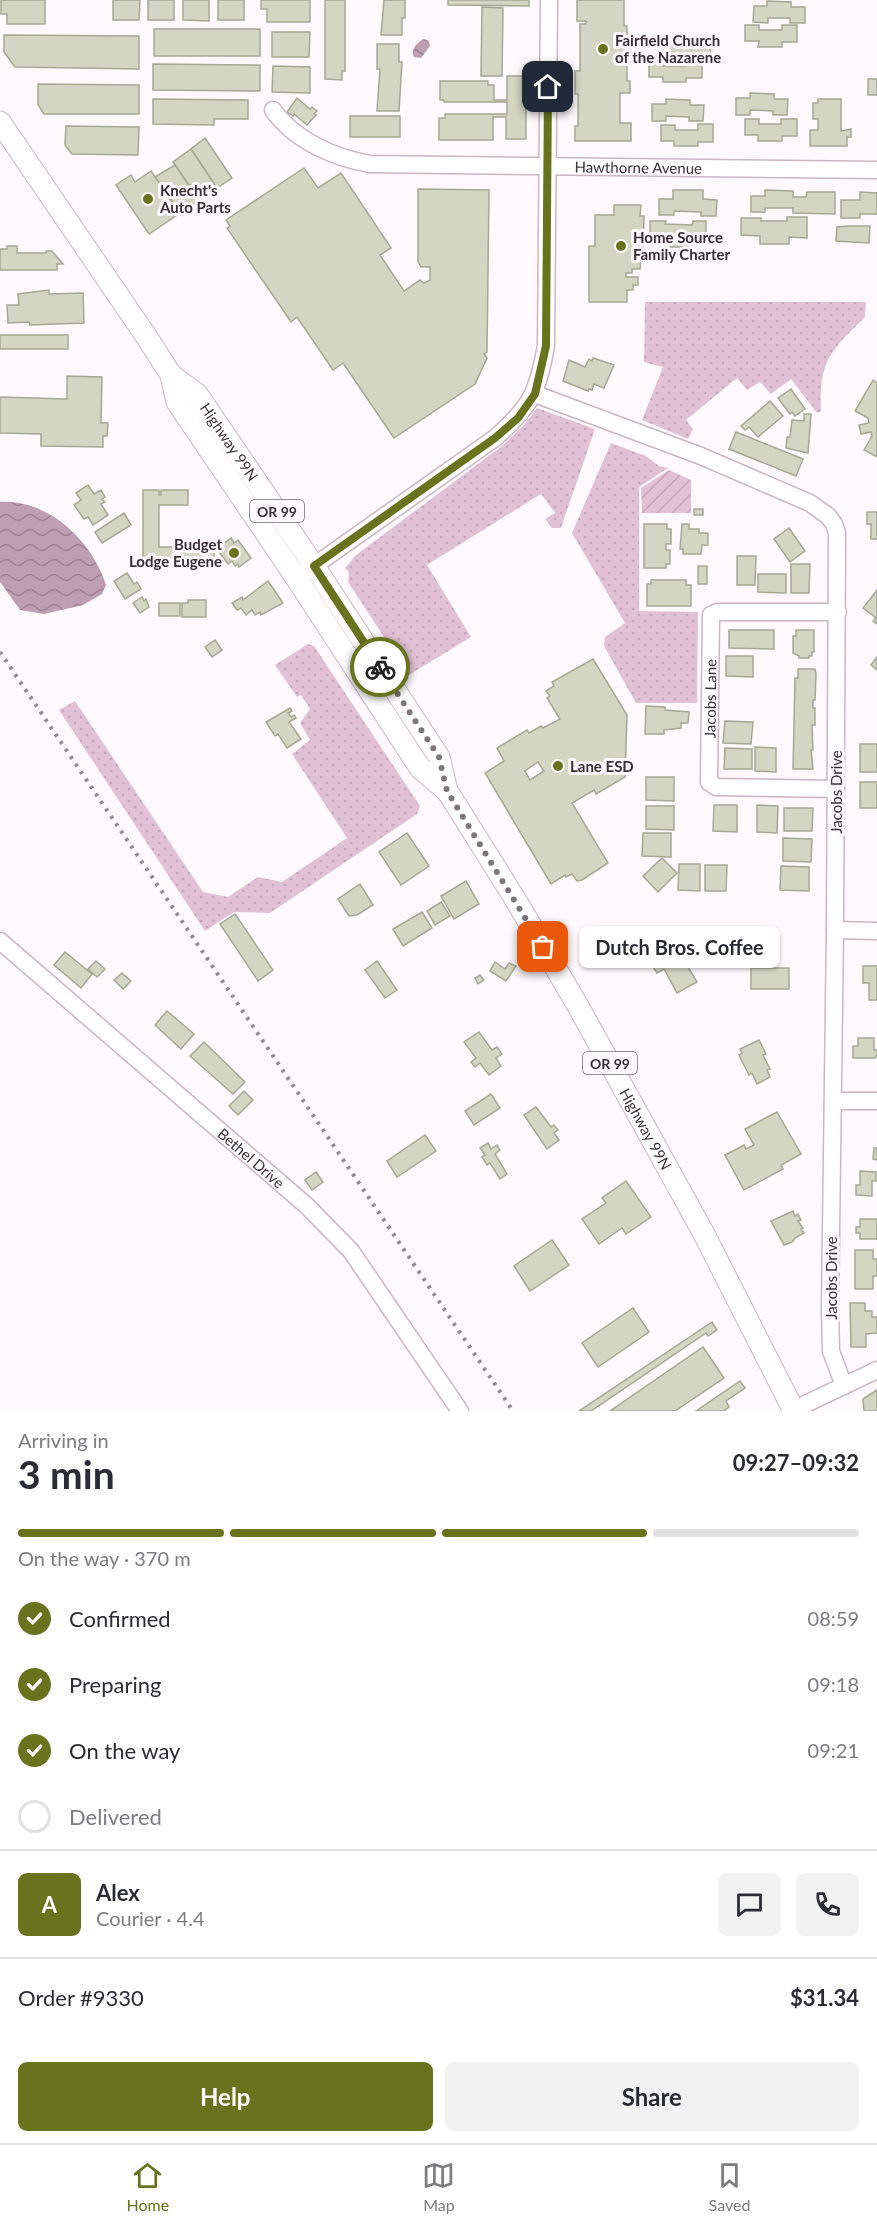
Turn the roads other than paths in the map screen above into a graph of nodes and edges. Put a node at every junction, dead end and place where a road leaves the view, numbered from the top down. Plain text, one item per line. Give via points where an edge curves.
1 (549, 0) edge
2 (273, 110) dead end
3 (0, 122) edge
4 (547, 166) junction
5 (877, 170) edge
6 (171, 375) junction
7 (535, 394) junction
8 (314, 566) junction
9 (297, 579) junction
10 (838, 612) junction
11 (836, 789) junction
12 (447, 791) junction
13 (835, 930) junction
14 (877, 931) edge
15 (0, 940) edge
16 (833, 1101) junction
17 (877, 1101) edge
18 (877, 1370) edge
19 (844, 1386) junction
20 (460, 1411) edge
21 (794, 1411) edge

1 - 4 street
2 - 4 street, Hawthorne Avenue via 292,130 317,147 352,161
3 - 6 main road, Highway 99N / OR 99
4 - 5 street, Hawthorne Avenue
4 - 7 street via 546,346
6 - 8 main road, Highway 99N / OR 99 via 197,394
6 - 9 main road, Highway 99N / OR 99 via 177,402
7 - 8 street via 518,418 495,438
7 - 10 street, Jacobs Drive via 701,456 810,503 834,524 837,533
8 - 9 street
8 - 12 main road, Highway 99N / OR 99 via 439,757
9 - 12 main road, Highway 99N / OR 99 via 420,768
10 - 11 street, Jacobs Drive
10 - 11 street, Jacobs Lane via 711,615 708,757 709,782 716,787
11 - 13 street, Jacobs Drive
12 - 21 main road, Highway 99N / OR 99 via 625,1089
13 - 14 street
13 - 16 street, Jacobs Drive
15 - 20 street, Bethel Drive via 314,1213 351,1251
16 - 17 street
16 - 19 street, Jacobs Drive via 831,1348
18 - 19 street
19 - 21 street

